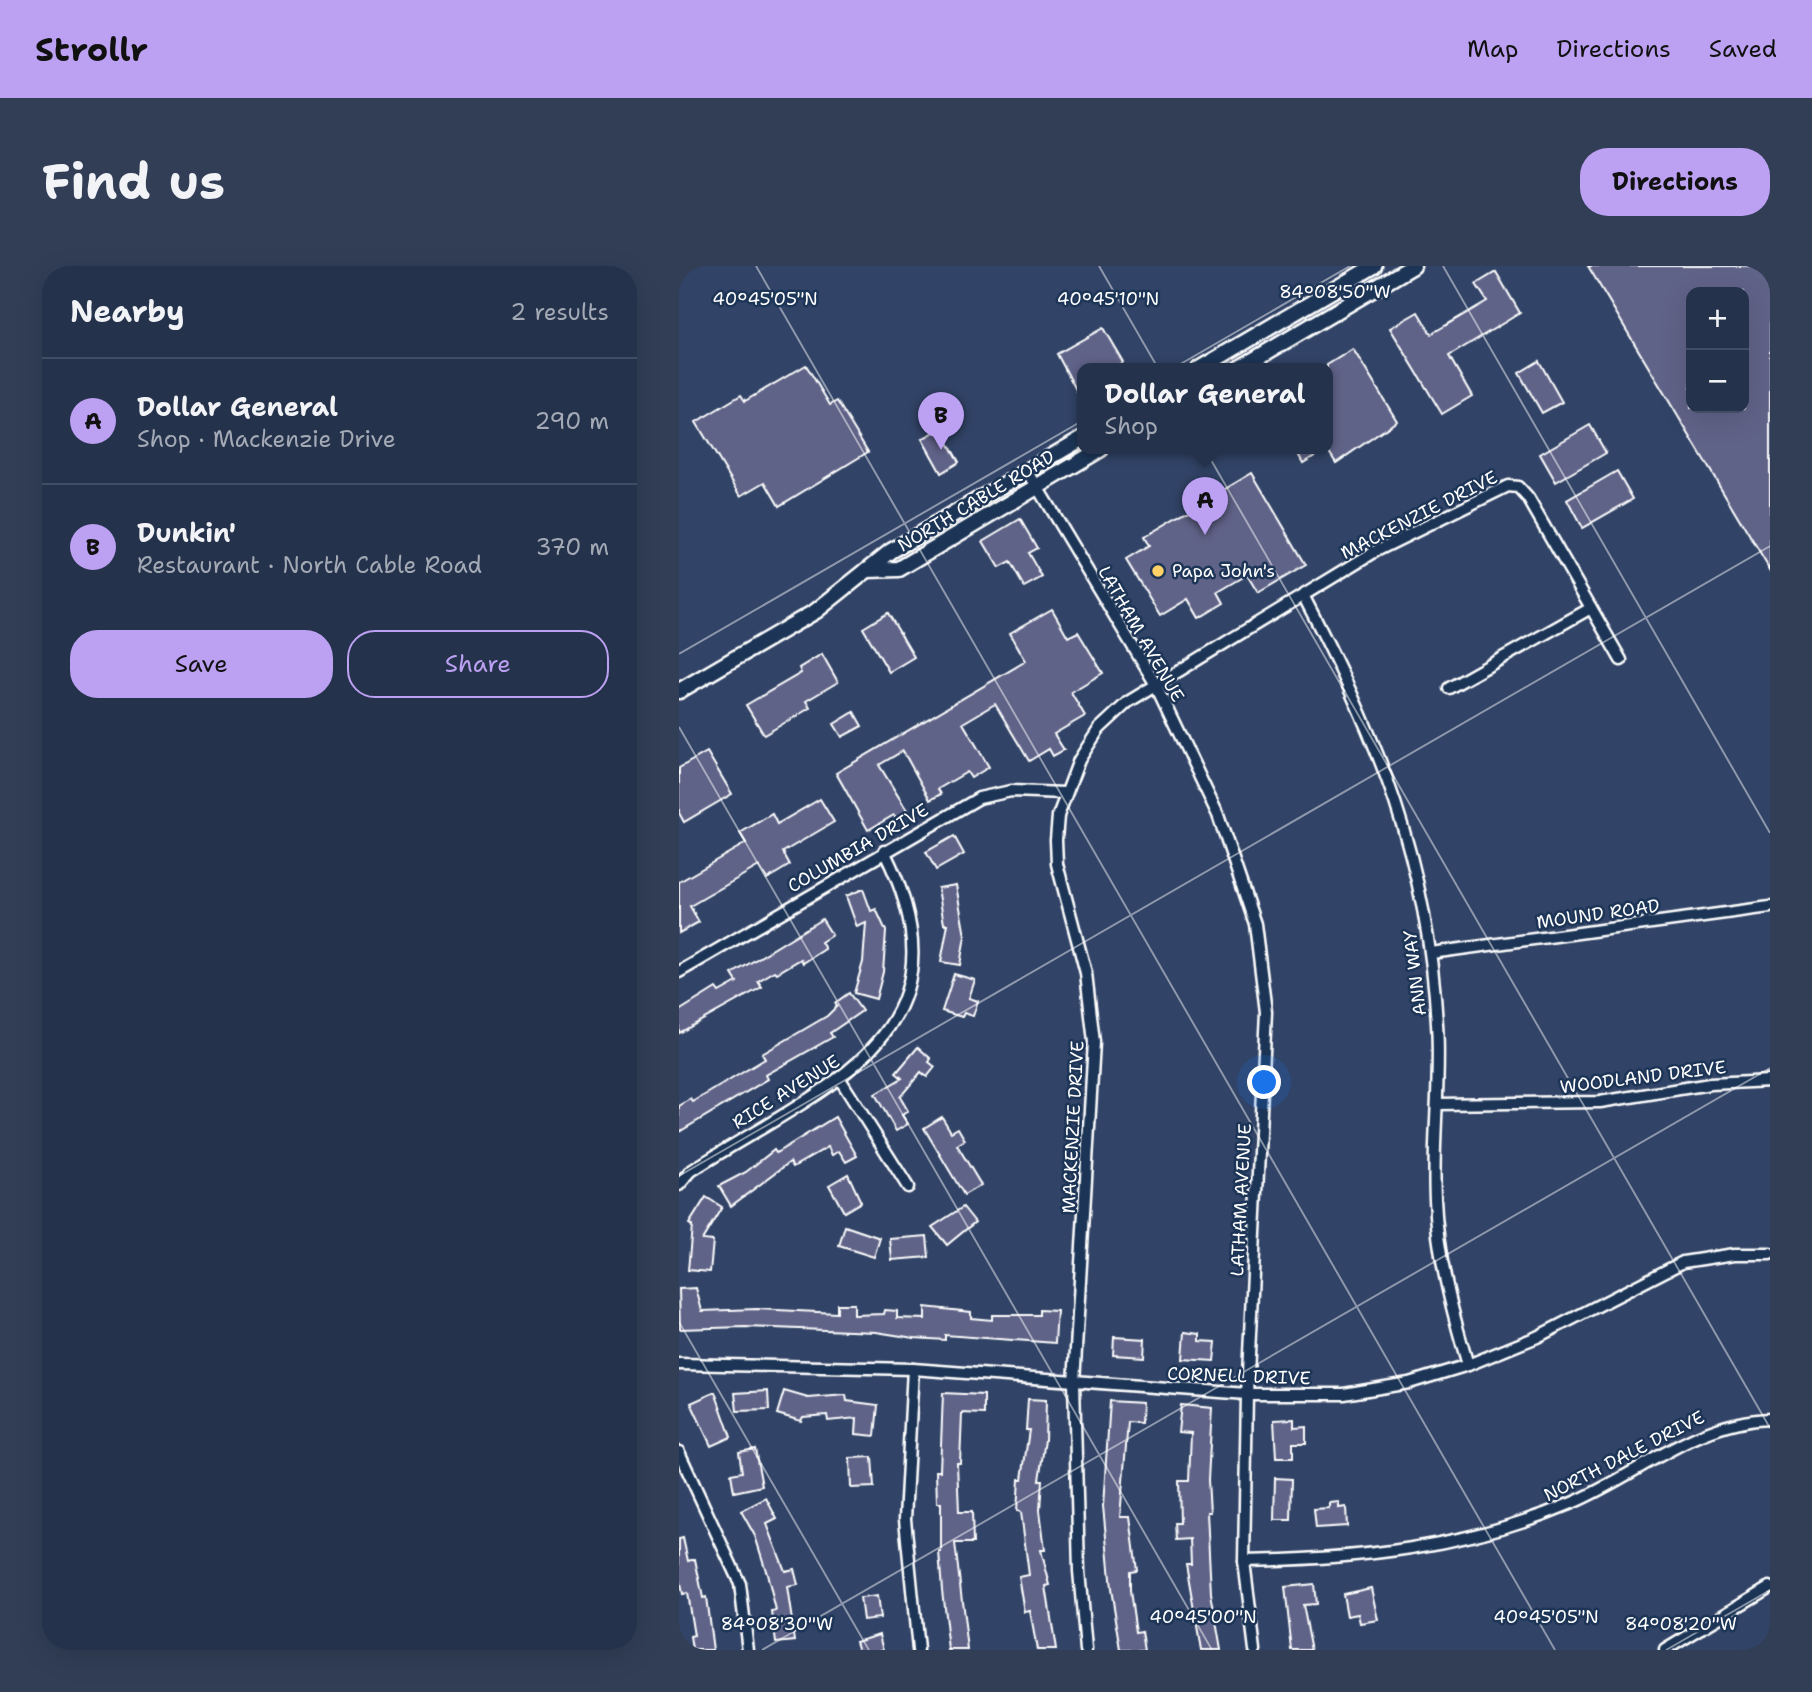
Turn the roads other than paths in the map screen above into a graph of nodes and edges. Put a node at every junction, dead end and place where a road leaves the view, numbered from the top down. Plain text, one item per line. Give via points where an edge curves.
1 (1374, 266) edge
2 (1413, 266) edge
3 (1209, 363) edge
4 (1248, 363) edge
5 (1077, 441) edge
6 (1093, 454) edge
7 (1027, 470) junction
8 (1037, 488) junction
9 (866, 570) junction
10 (1304, 597) junction
11 (1591, 608) junction
12 (1621, 660) dead end
13 (1156, 685) junction
14 (1449, 688) dead end
15 (679, 691) edge
16 (1066, 793) junction
17 (884, 851) junction
18 (1770, 907) edge
19 (1431, 953) junction
20 (679, 972) edge
21 (840, 1079) junction
22 (1770, 1081) edge
23 (1437, 1104) junction
24 (679, 1185) edge
25 (908, 1187) dead end
26 (1770, 1254) edge
27 (679, 1364) edge
28 (1468, 1365) junction
29 (913, 1369) junction
30 (1074, 1383) junction
31 (1247, 1394) junction
32 (1770, 1419) edge
33 (679, 1452) edge
34 (1244, 1561) junction
35 (1770, 1587) edge
36 (748, 1650) edge
37 (918, 1650) edge
38 (1086, 1650) edge
39 (1255, 1650) edge
40 (1665, 1650) edge

1 - 3 street
2 - 4 street
5 - 7 street, NORTH CABLE ROAD
6 - 8 street, NORTH CABLE ROAD
7 - 8 street, LATHAM AVENUE
7 - 9 street, NORTH CABLE ROAD
8 - 9 street, NORTH CABLE ROAD via 899,569
8 - 13 street, LATHAM AVENUE
9 - 15 street, NORTH CABLE ROAD via 816,611
10 - 11 street, MACKENZIE DRIVE via 1376,551 1496,490 1518,487
10 - 13 street, MACKENZIE DRIVE
10 - 19 street, ANN WAY via 1351,686 1398,805 1419,882
11 - 12 street
11 - 14 street
13 - 16 street, MACKENZIE DRIVE via 1118,709 1099,729 1079,760
13 - 31 street, LATHAM AVENUE via 1218,815 1255,924 1263,977 1266,1012
16 - 17 street, COLUMBIA DRIVE via 1011,790 979,798
16 - 30 street, MACKENZIE DRIVE via 1058,816 1057,864 1086,973 1094,1042
17 - 20 street, COLUMBIA DRIVE
17 - 21 street, RICE AVENUE via 907,905 912,936 909,975 887,1031
18 - 19 street, MOUND ROAD
19 - 23 street, ANN WAY
21 - 24 street, RICE AVENUE via 691,1171
21 - 25 street
22 - 23 street, WOODLAND DRIVE via 1710,1084 1600,1102
23 - 28 street, ANN WAY via 1437,1230
26 - 28 street, CORNELL DRIVE via 1683,1262 1537,1337
27 - 29 street, CORNELL DRIVE
28 - 31 street, CORNELL DRIVE via 1363,1392
29 - 30 street, CORNELL DRIVE
29 - 37 street via 905,1519
30 - 31 street, CORNELL DRIVE
30 - 38 street, MACKENZIE DRIVE
31 - 34 street, LATHAM AVENUE
32 - 34 street, NORTH DALE DRIVE via 1715,1427 1572,1503 1487,1532 1403,1552
33 - 36 street via 740,1584
34 - 39 street, LATHAM AVENUE
35 - 40 street

